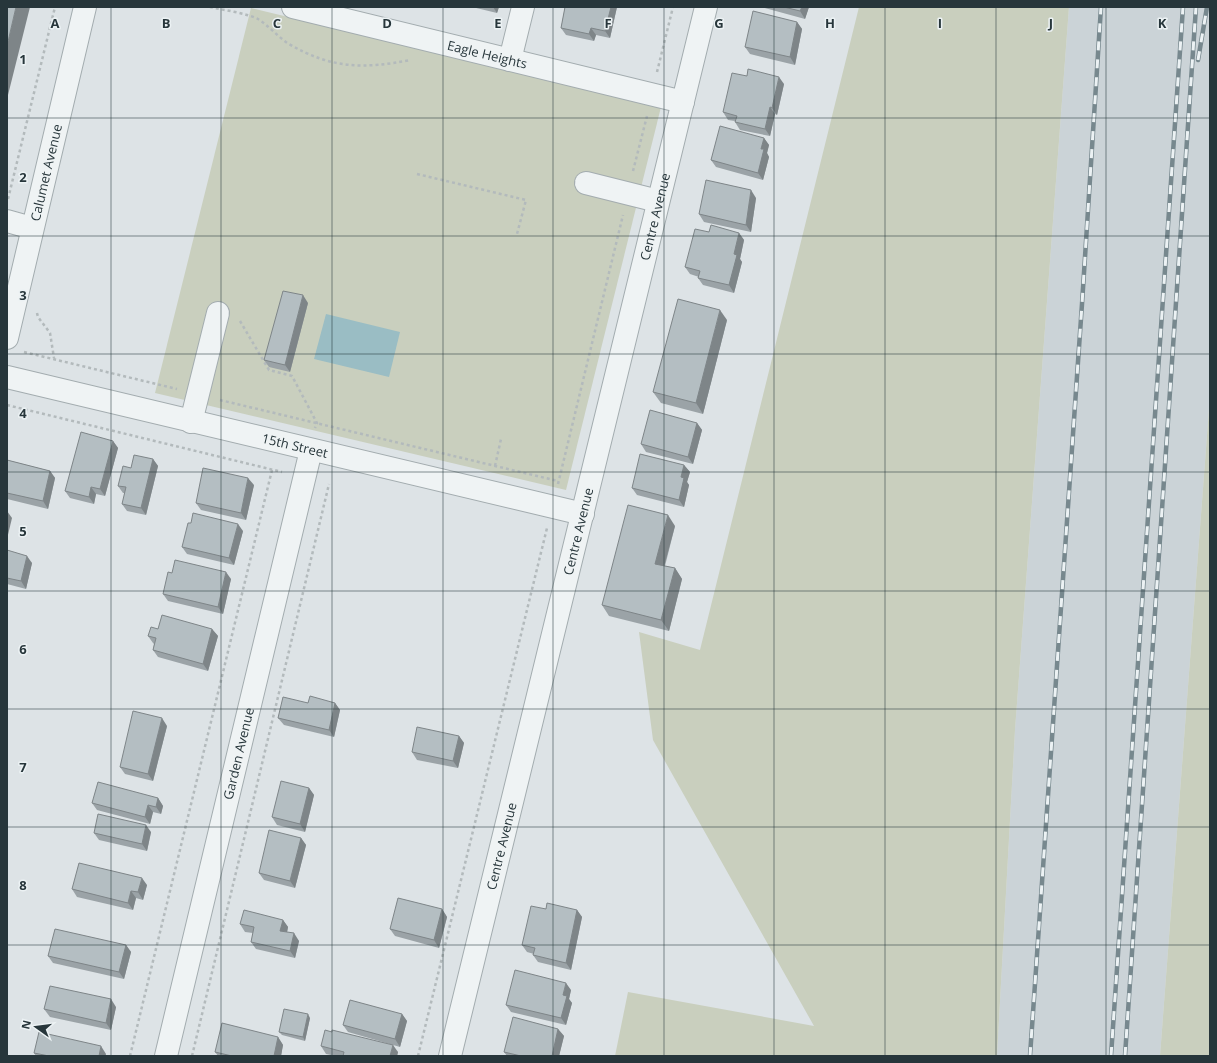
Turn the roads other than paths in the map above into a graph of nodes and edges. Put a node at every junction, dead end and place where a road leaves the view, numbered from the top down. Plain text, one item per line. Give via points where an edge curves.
1 (84, 7) edge
2 (293, 7) edge
3 (523, 7) edge
4 (706, 7) edge
5 (510, 60) junction
6 (682, 102) junction
7 (586, 183) dead end
8 (658, 201) junction
9 (7, 221) edge
10 (32, 228) junction
11 (228, 315) road end
12 (7, 338) edge
13 (7, 377) edge
14 (191, 422) junction
15 (310, 450) junction
16 (583, 514) junction
17 (166, 1056) edge
18 (450, 1056) edge

1 - 10 street, Calumet Avenue
2 - 5 street, Eagle Heights
3 - 5 street
4 - 6 street, Centre Avenue
5 - 6 street, Eagle Heights
6 - 8 street, Centre Avenue
7 - 8 street
8 - 16 street, Centre Avenue
9 - 10 street
10 - 12 street, Calumet Avenue
11 - 14 street via 198,395
13 - 14 street, 15th Street
14 - 15 street, 15th Street
15 - 16 street, 15th Street
15 - 17 street, Garden Avenue
16 - 18 street, Centre Avenue

